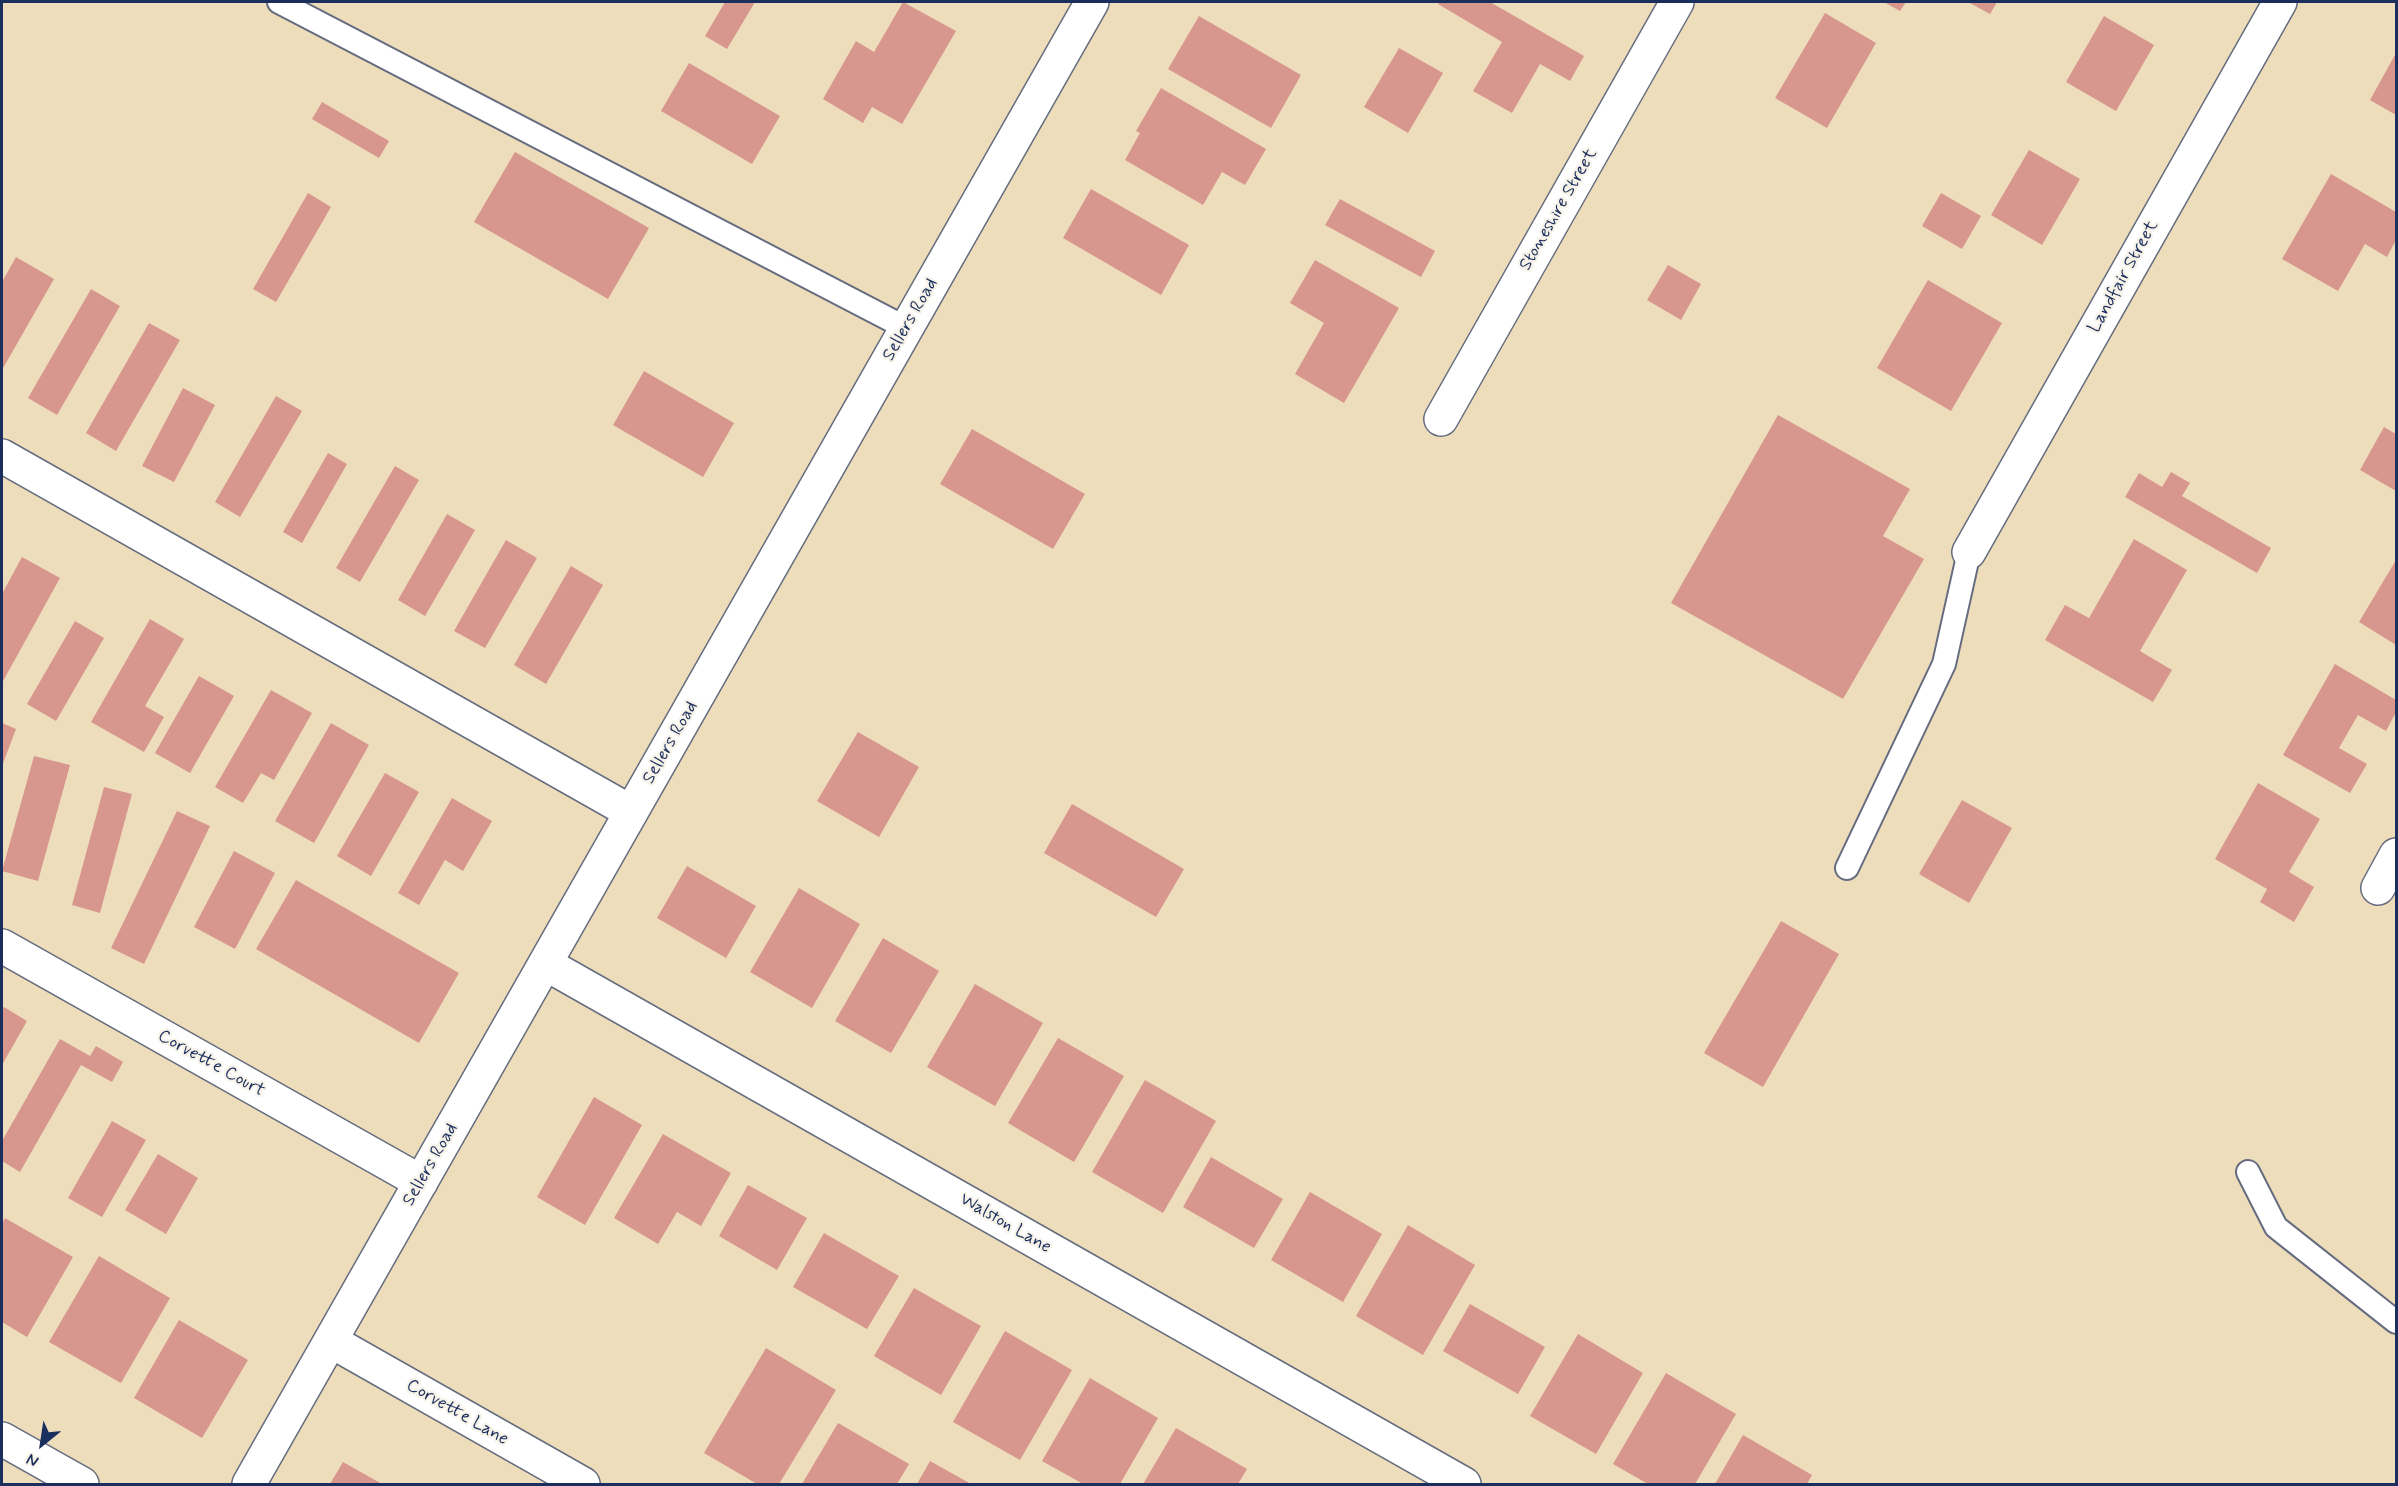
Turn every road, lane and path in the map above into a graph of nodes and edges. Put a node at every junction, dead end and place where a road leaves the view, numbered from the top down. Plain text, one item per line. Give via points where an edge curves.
1 (279, 2) edge
2 (1092, 2) edge
3 (1677, 2) edge
4 (2280, 2) edge
5 (906, 328) junction
6 (1441, 419) dead end
7 (2, 456) edge
8 (1969, 552) joint
9 (631, 812) junction
10 (2397, 855) edge
11 (1847, 868) dead end
12 (2378, 888) dead end
13 (2, 946) edge
14 (546, 964) junction
15 (2248, 1172) dead end
16 (421, 1182) junction
17 (2397, 1322) edge
18 (331, 1341) junction
19 (2, 1439) edge
20 (82, 1485) edge
21 (249, 1485) edge
22 (583, 1485) edge
23 (1464, 1485) edge

1 - 5 lane
2 - 5 street, Sellers Road
3 - 6 street, Stoneshire Street
4 - 8 street, Landfair Street
5 - 9 street, Sellers Road
7 - 9 street
8 - 11 lane via 1944,664
9 - 14 street, Sellers Road
10 - 12 street
13 - 16 street, Corvette Court
14 - 16 street, Sellers Road
14 - 23 street, Walston Lane
15 - 17 lane via 2276,1227
16 - 18 street, Sellers Road
18 - 21 street, Sellers Road
18 - 22 street, Corvette Lane
19 - 20 street

